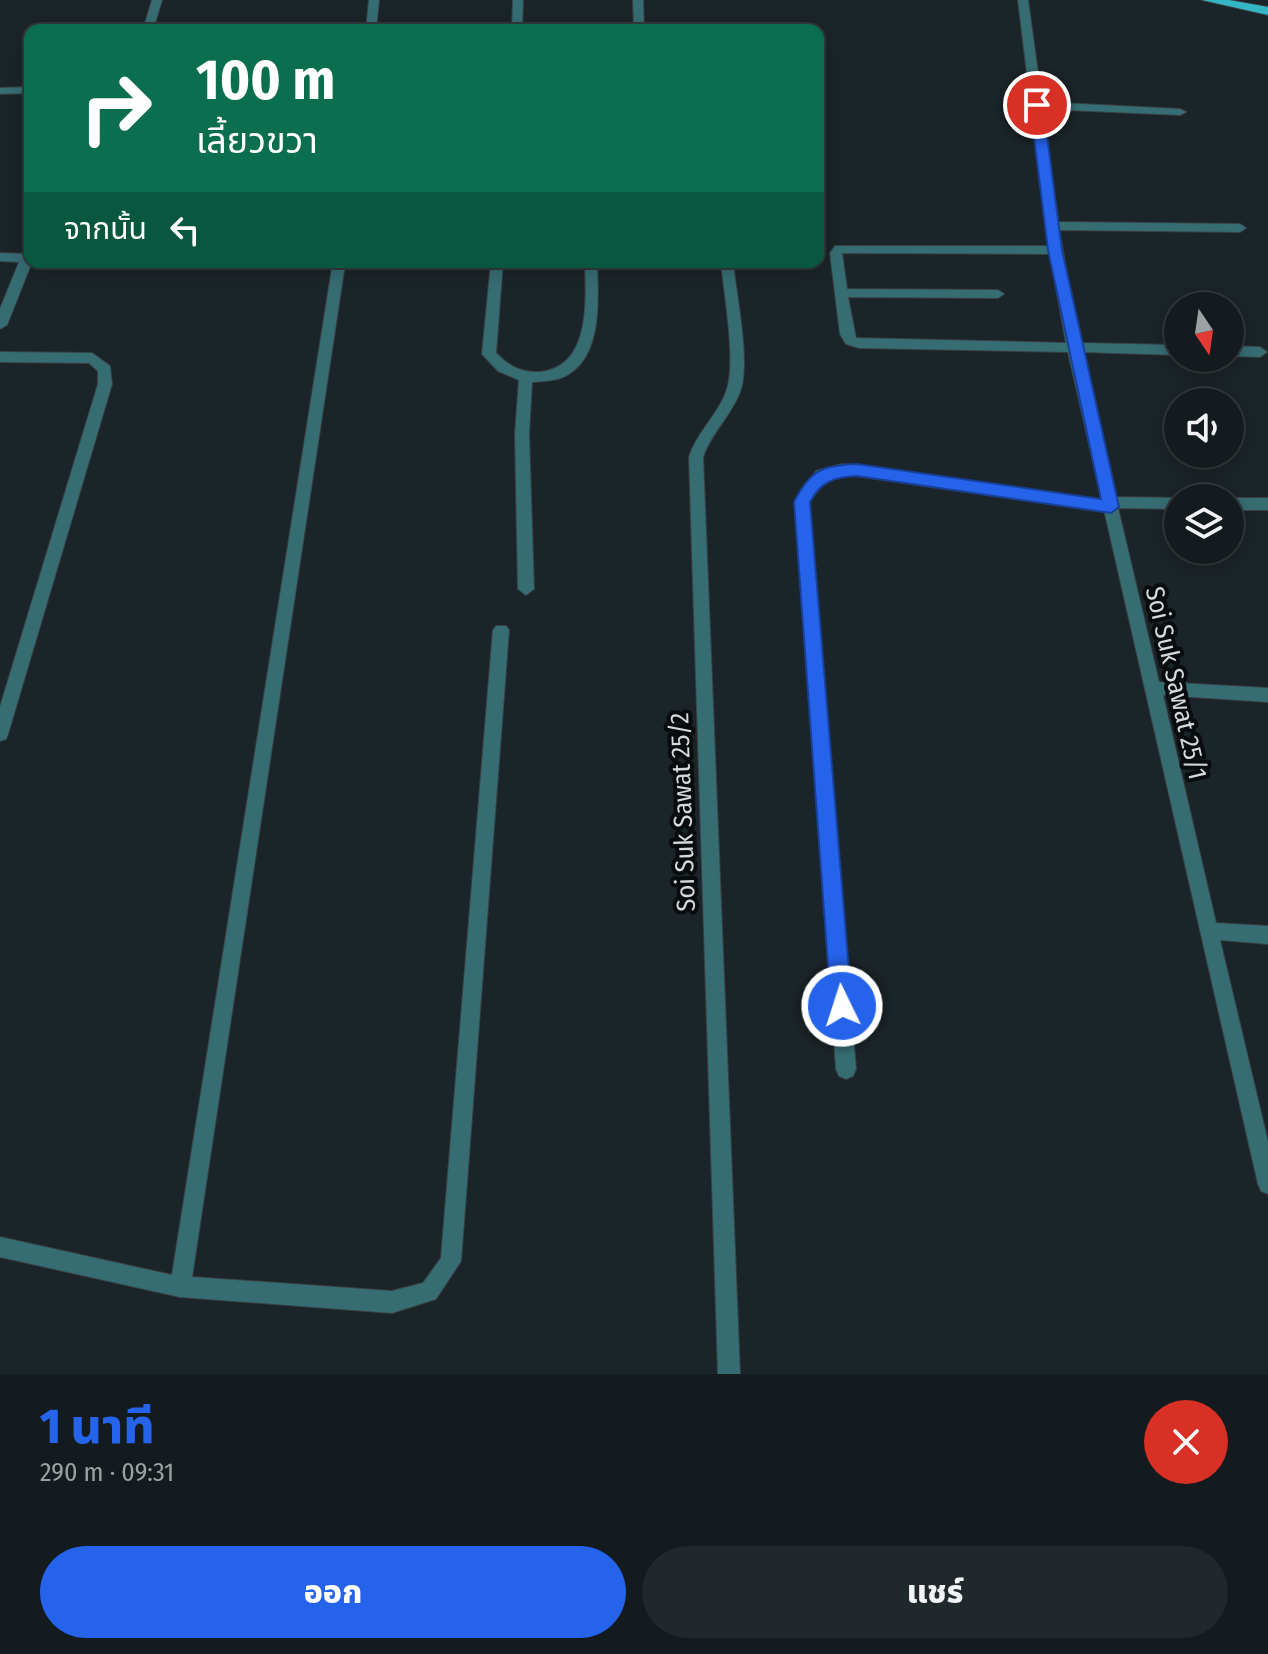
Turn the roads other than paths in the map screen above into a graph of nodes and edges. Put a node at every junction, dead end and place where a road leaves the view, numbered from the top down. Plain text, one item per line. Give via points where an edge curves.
1 (157, 0) edge
2 (374, 0) edge
3 (518, 0) edge
4 (638, 0) edge
5 (1023, 0) edge
6 (1208, 0) edge
7 (1268, 11) edge
8 (150, 24) edge
9 (372, 24) edge
10 (517, 24) edge
11 (639, 24) edge
12 (24, 90) edge
13 (0, 91) edge
14 (1037, 105) junction
15 (1180, 112) dead end
16 (1053, 226) junction
17 (1240, 228) dead end
18 (1055, 250) junction
19 (0, 257) edge
20 (24, 258) edge
21 (24, 268) edge
22 (338, 268) edge
23 (496, 268) edge
24 (591, 268) edge
25 (727, 268) edge
26 (842, 293) junction
27 (998, 294) dead end
28 (0, 325) edge
29 (1074, 348) junction
30 (1164, 350) edge
31 (1244, 351) edge
32 (1260, 352) dead end
33 (0, 357) edge
34 (526, 378) junction
35 (1164, 503) edge
36 (1110, 504) junction
37 (1244, 504) edge
38 (1268, 504) edge
39 (526, 589) dead end
40 (501, 630) dead end
41 (1153, 688) junction
42 (1268, 695) edge
43 (0, 734) edge
44 (1209, 931) junction
45 (1268, 935) edge
46 (846, 1069) dead end
47 (1268, 1184) edge
48 (0, 1247) edge
49 (180, 1287) junction
50 (729, 1374) edge

1 - 8 street
2 - 9 street
3 - 10 street
4 - 11 street
5 - 14 street, Soi Suk Sawat 25/1
6 - 7 main road
12 - 13 street
14 - 15 street
14 - 16 street, Soi Suk Sawat 25/1
16 - 17 street
16 - 18 street, Soi Suk Sawat 25/1
18 - 26 street via 845,247 836,253
18 - 29 street, Soi Suk Sawat 25/1
19 - 20 street
21 - 28 street
22 - 49 street
23 - 34 street via 489,354 503,368
24 - 34 street via 592,301 581,357 563,373
25 - 50 street, Soi Suk Sawat 25/2 via 736,384 725,412 701,435 696,457
26 - 27 street
26 - 29 street via 847,334 859,343
29 - 30 street
29 - 36 street, Soi Suk Sawat 25/1
31 - 32 street
33 - 43 street via 92,358 105,369 105,384
34 - 39 street
35 - 36 street
36 - 41 street, Soi Suk Sawat 25/1
36 - 46 street via 842,469 821,475 802,502
37 - 38 street
40 - 49 street via 451,1261 429,1292 392,1302
41 - 42 street
41 - 44 street, Soi Suk Sawat 25/1
44 - 45 street
44 - 47 street, Soi Suk Sawat 25/1
48 - 49 street

